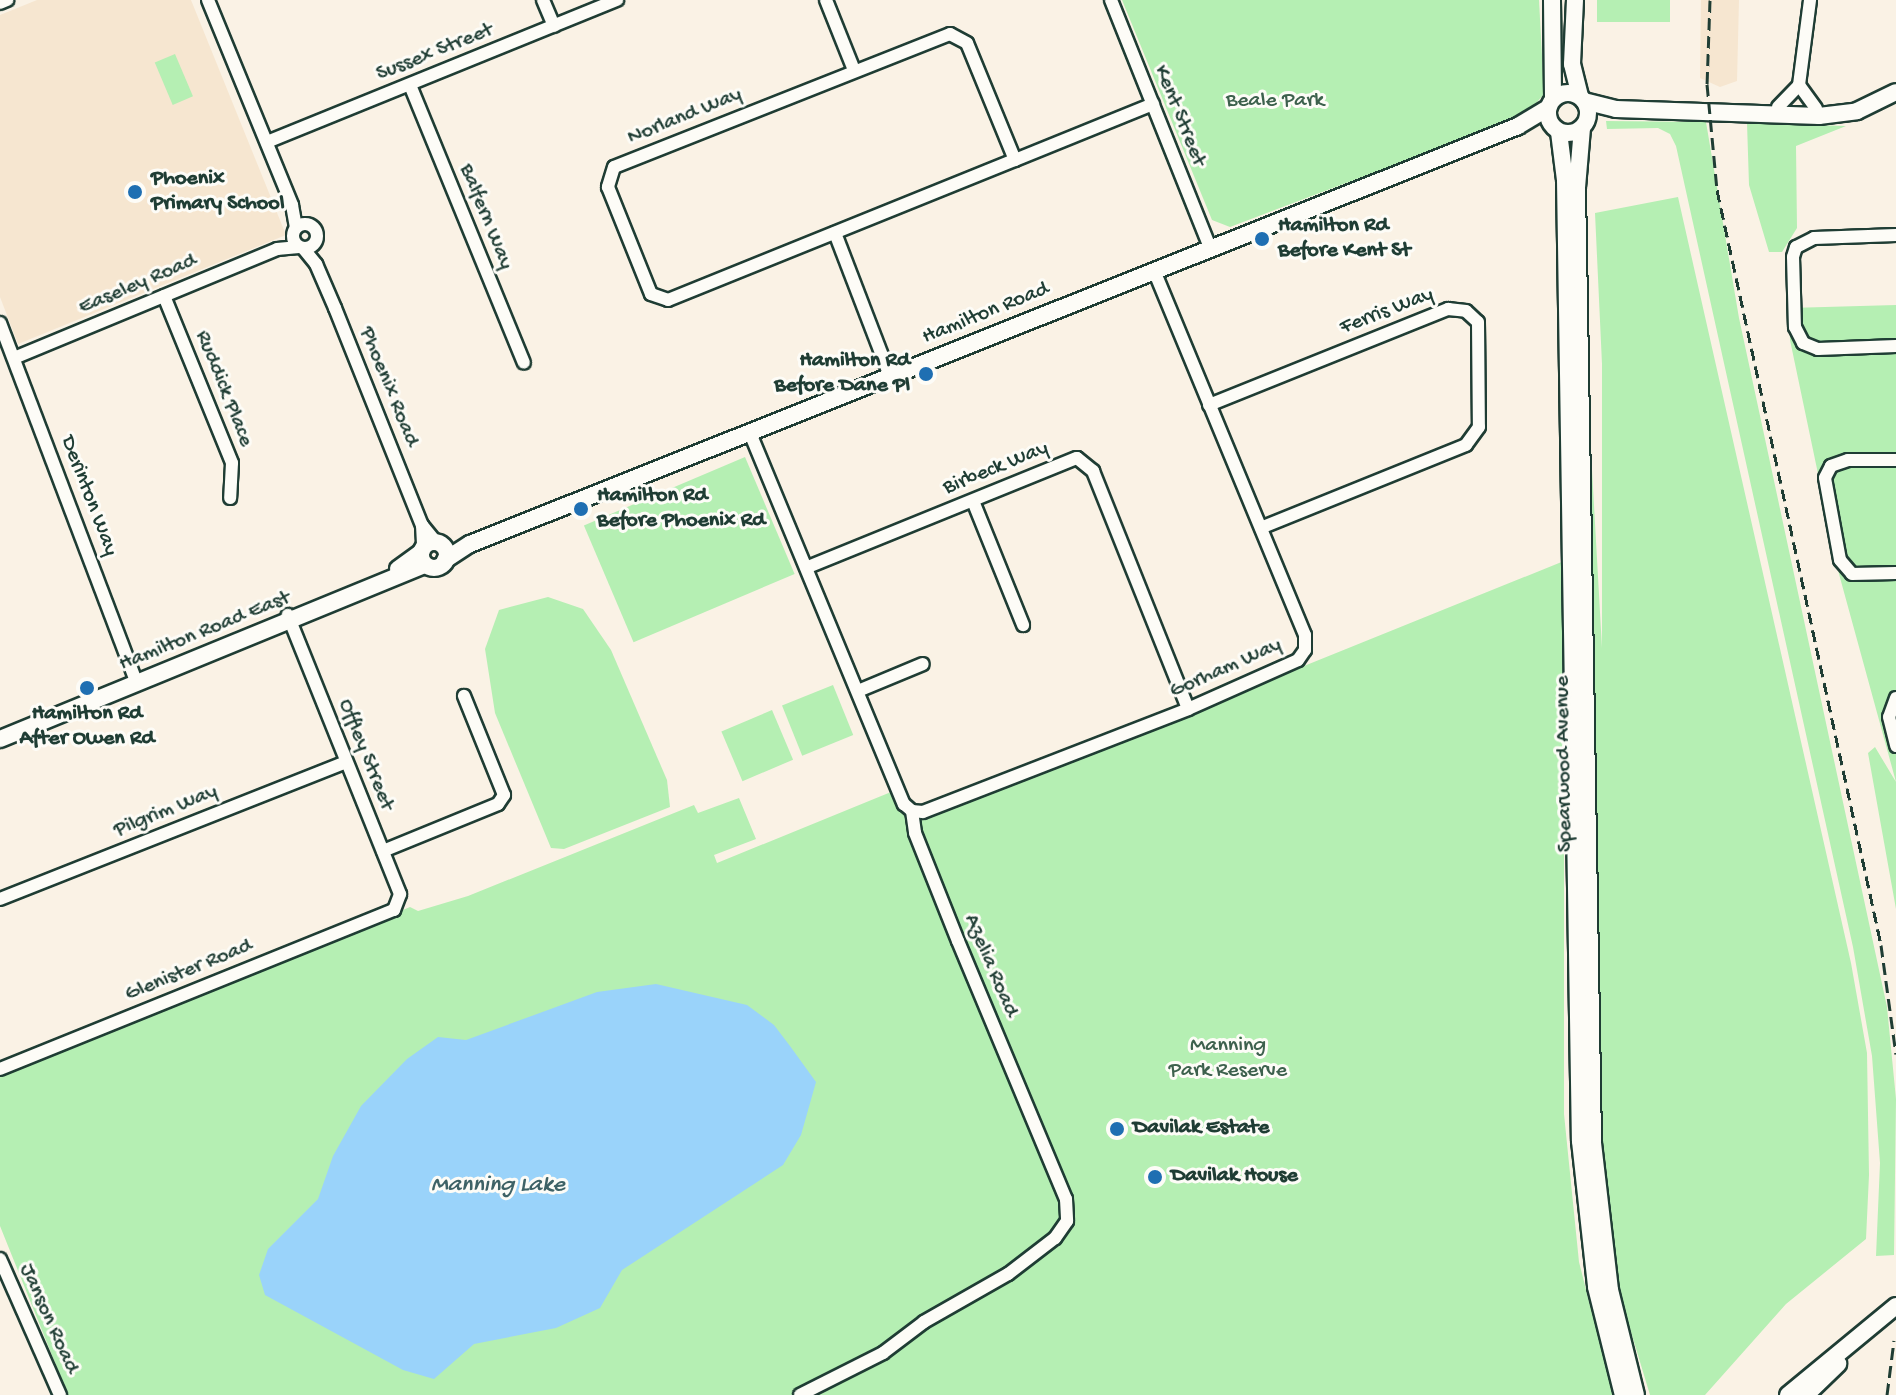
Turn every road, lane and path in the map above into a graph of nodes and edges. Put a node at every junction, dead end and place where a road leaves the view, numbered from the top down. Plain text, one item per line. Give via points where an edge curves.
1 (7, 0) edge
2 (208, 0) edge
3 (543, 0) edge
4 (617, 0) edge
5 (826, 0) edge
6 (1111, 0) edge
7 (1552, 0) edge
8 (1575, 0) edge
9 (1810, 0) edge
10 (0, 3) edge
11 (554, 26) junction
12 (854, 70) junction
13 (1896, 81) edge
14 (410, 85) junction
15 (1799, 85) junction
16 (1896, 92) edge
17 (1153, 104) junction
18 (1551, 104) junction
19 (1816, 108) junction
20 (1773, 109) junction
21 (1584, 111) junction
22 (1518, 126) junction
23 (1556, 129) junction
24 (267, 142) junction
25 (1015, 160) junction
26 (299, 228) junction
27 (835, 233) junction
28 (1896, 235) edge
29 (316, 241) junction
30 (301, 247) junction
31 (1210, 247) junction
32 (277, 249) junction
33 (316, 264) junction
34 (1154, 270) junction
35 (164, 296) junction
36 (0, 323) edge
37 (1896, 346) edge
38 (14, 358) junction
39 (524, 363) dead end
40 (890, 376) junction
41 (1209, 405) junction
42 (750, 433) junction
43 (1896, 460) edge
44 (230, 498) dead end
45 (973, 501) junction
46 (1261, 528) junction
47 (470, 544) junction
48 (429, 550) junction
49 (808, 567) junction
50 (1896, 573) edge
51 (289, 618) junction
52 (1023, 625) dead end
53 (923, 664) dead end
54 (136, 680) junction
55 (858, 691) junction
56 (464, 696) dead end
57 (1896, 698) edge
58 (1188, 709) junction
59 (0, 731) edge
60 (0, 739) edge
61 (1896, 746) edge
62 (346, 762) junction
63 (912, 811) junction
64 (383, 851) junction
65 (0, 899) edge
66 (394, 910) joint
67 (0, 1069) edge
68 (0, 1259) edge
69 (1896, 1306) edge
70 (1868, 1329) junction
71 (60, 1395) edge
72 (800, 1395) edge
73 (1623, 1395) edge
74 (1638, 1395) edge
75 (1788, 1395) edge
76 (1806, 1395) edge

1 - 10 street
2 - 24 street
3 - 11 street
4 - 11 street, Sussex Street
5 - 12 street
6 - 17 street, Kent Street
7 - 18 main road
8 - 21 main road, Spearwood Avenue via 1572,64
9 - 15 street
11 - 14 street, Sussex Street
12 - 25 street, Norland Way via 950,34 967,43
12 - 27 street, Norland Way via 614,167 608,176 651,294 658,300
13 - 19 main road via 1856,103
14 - 24 street, Sussex Street
14 - 39 street, Balfern Way
15 - 19 street
15 - 20 street
16 - 20 main road via 1834,116
17 - 25 street, Norland Way
17 - 31 street, Kent Street
18 - 21 main road via 1569,93
18 - 22 main road, Hamilton Road
18 - 23 main road, Spearwood Avenue
19 - 20 main road
20 - 21 main road
21 - 23 main road, Hamilton Road
21 - 74 main road, Spearwood Avenue via 1577,187 1593,1143 1610,1290
22 - 23 main road, Hamilton Road
22 - 31 main road, Hamilton Road
23 - 73 main road, Spearwood Avenue via 1566,196 1580,1141 1596,1287
24 - 26 street
25 - 27 street, Norland Way
26 - 29 street via 316,232
26 - 30 street, Phoenix Road
26 - 32 street, Easeley Road
27 - 40 street
28 - 37 street via 1814,238 1796,247 1795,327 1803,343 1818,349
29 - 30 street
29 - 33 street, Phoenix Road
30 - 32 street, Easeley Road
30 - 33 street, Phoenix Road
31 - 34 main road, Hamilton Road
32 - 35 street, Easeley Road
33 - 48 street, Phoenix Road
34 - 40 main road, Hamilton Road
34 - 41 street, Gorham Way
35 - 38 street, Easeley Road
35 - 44 street, Ruddick Place via 232,463
36 - 38 street, Derinton Way
38 - 54 street, Derinton Way
40 - 42 main road, Hamilton Road
41 - 46 street, Gorham Way
41 - 46 street, Ferris Way via 1448,309 1466,311 1478,322 1479,427 1466,445
42 - 47 main road, Hamilton Road
42 - 49 street, Azelia Road
43 - 50 street via 1848,460 1831,466 1825,478 1840,560 1852,574
45 - 49 street, Birbeck Way
45 - 52 street
45 - 58 street, Birbeck Way via 1077,458 1093,471
46 - 58 street, Gorham Way via 1305,635 1305,650 1298,660
47 - 48 main road, Hamilton Road
47 - 48 main road, Hamilton Road via 445,560
48 - 51 main road, Hamilton Road East
49 - 55 street, Azelia Road
51 - 54 main road, Hamilton Road East
51 - 62 street, Offley Street
53 - 55 street
54 - 59 main road, Hamilton Road East
54 - 60 main road, Hamilton Road East
55 - 63 street, Azelia Road
56 - 64 street via 504,795 498,804
57 - 61 street via 1889,717
58 - 63 street, Gorham Way via 923,812
62 - 64 street, Offley Street
62 - 65 street, Pilgrim Way
63 - 72 street, Azelia Road via 920,847 1066,1199 1067,1221 1055,1238 1001,1279 924,1322 883,1353
64 - 66 street, Offley Street via 400,894
66 - 67 street, Glenister Road
68 - 71 street, Janson Road
69 - 70 main road
70 - 75 main road
70 - 76 main road

